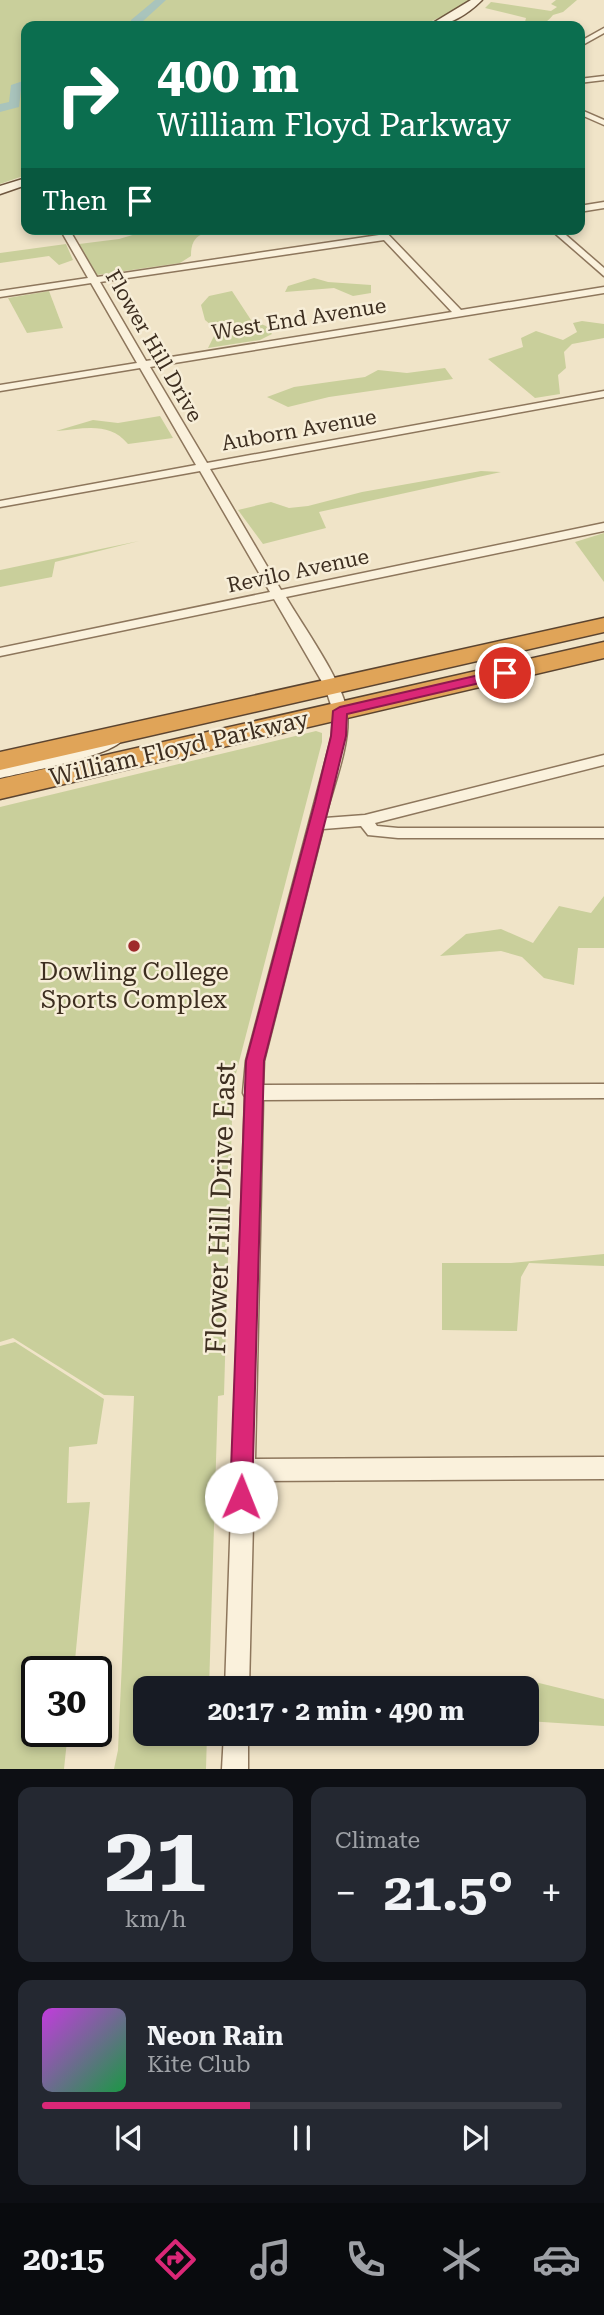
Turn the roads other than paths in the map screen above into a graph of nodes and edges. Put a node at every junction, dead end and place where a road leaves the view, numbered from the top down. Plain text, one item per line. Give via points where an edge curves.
1 (477, 0) edge
2 (443, 21) edge
3 (604, 30) edge
4 (585, 41) edge
5 (604, 78) edge
6 (585, 80) edge
7 (585, 114) edge
8 (604, 123) edge
9 (21, 183) edge
10 (0, 190) edge
11 (604, 205) edge
12 (585, 208) edge
13 (67, 235) edge
14 (369, 235) edge
15 (383, 235) edge
16 (561, 235) edge
17 (604, 272) edge
18 (93, 280) junction
19 (604, 290) edge
20 (0, 294) edge
21 (458, 313) junction
22 (142, 365) junction
23 (0, 388) edge
24 (604, 394) edge
25 (202, 468) junction
26 (0, 504) edge
27 (604, 527) edge
28 (277, 594) junction
29 (604, 625) edge
30 (604, 650) edge
31 (0, 652) edge
32 (336, 699) junction
33 (139, 743) junction
34 (604, 760) edge
35 (0, 761) edge
36 (0, 771) edge
37 (0, 789) edge
38 (0, 799) edge
39 (365, 820) junction
40 (317, 824) junction
41 (604, 833) edge
42 (604, 1091) edge
43 (252, 1093) junction
44 (604, 1468) edge
45 (242, 1470) junction
46 (237, 1676) edge
47 (236, 1746) edge
48 (235, 1769) edge

1 - 2 street
3 - 4 street
5 - 6 street
7 - 8 street
9 - 10 street
11 - 12 street
13 - 18 street, Flower Hill Drive
14 - 18 street
15 - 21 street
16 - 17 street
18 - 20 street
18 - 22 street, Flower Hill Drive
19 - 21 street, West End Avenue
21 - 22 street, West End Avenue
22 - 23 street, West End Avenue
22 - 25 street, Flower Hill Drive
24 - 25 street, Auborn Avenue
25 - 26 street, Auborn Avenue
25 - 28 street, Flower Hill Drive
27 - 28 street, Revilo Avenue
28 - 31 street, Revilo Avenue
28 - 32 street, Flower Hill Drive
29 - 32 highway, William Floyd Parkway
30 - 32 highway, William Floyd Parkway
32 - 33 highway, William Floyd Parkway
32 - 40 street, Flower Hill Drive East via 339,736
33 - 35 highway, William Floyd Parkway
33 - 36 street via 90,749
33 - 37 highway, William Floyd Parkway
33 - 38 street via 135,763
34 - 39 street
39 - 40 street
39 - 41 street via 373,831 398,833
40 - 43 street, Flower Hill Drive East via 255,1061
42 - 43 street
43 - 45 street, Flower Hill Drive East
44 - 45 street
45 - 46 street, Flower Hill Drive East
47 - 48 street

